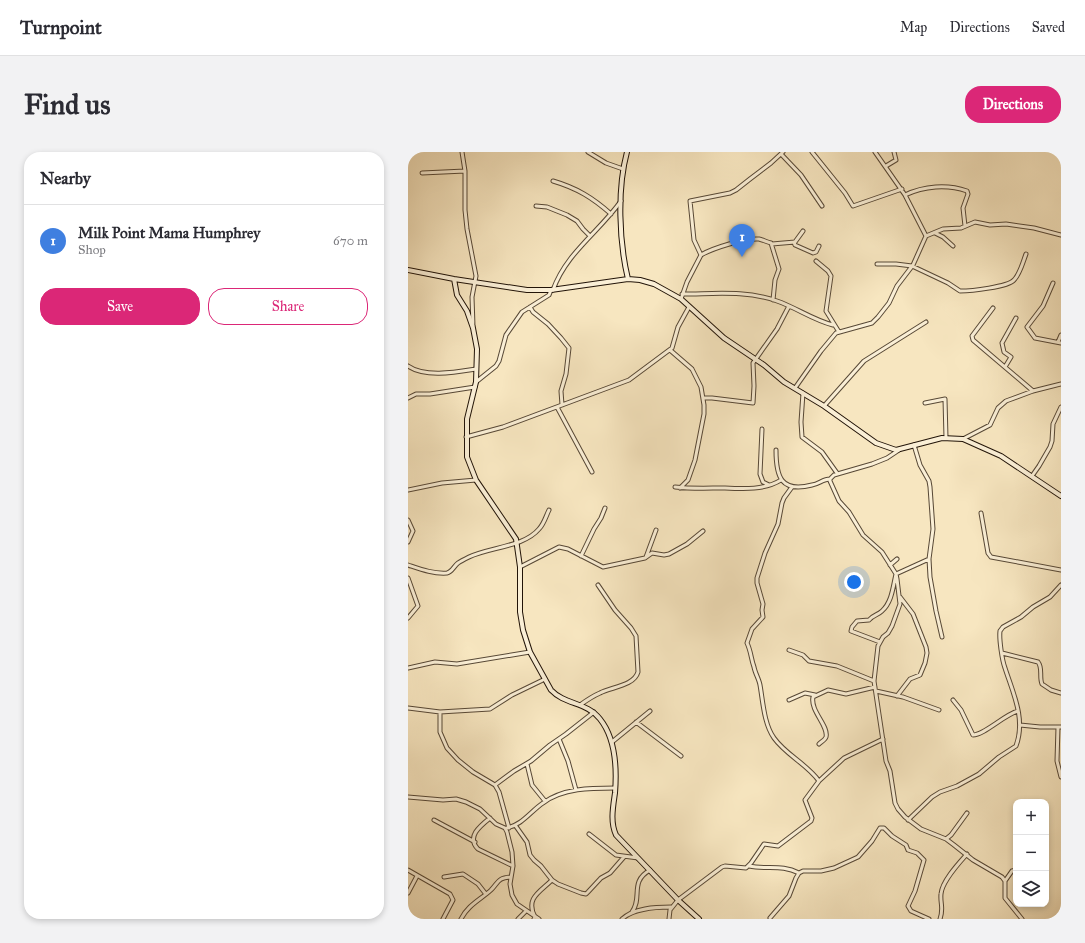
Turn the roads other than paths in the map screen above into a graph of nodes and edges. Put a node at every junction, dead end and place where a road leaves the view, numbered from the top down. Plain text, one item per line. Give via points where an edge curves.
1 (462, 152) edge
2 (588, 152) edge
3 (627, 152) edge
4 (812, 152) edge
5 (875, 152) edge
6 (894, 152) edge
7 (782, 153) edge
8 (886, 166) junction
9 (623, 169) junction
10 (466, 171) junction
11 (422, 173) dead end
12 (554, 182) dead end
13 (902, 189) junction
14 (905, 195) junction
15 (621, 201) junction
16 (536, 206) dead end
17 (822, 206) dead end
18 (611, 214) junction
19 (965, 226) junction
20 (802, 231) dead end
21 (935, 233) junction
22 (1061, 235) edge
23 (590, 236) junction
24 (926, 236) junction
25 (794, 242) junction
26 (772, 244) junction
27 (819, 246) dead end
28 (953, 246) dead end
29 (1026, 254) dead end
30 (701, 255) junction
31 (816, 261) dead end
32 (876, 264) dead end
33 (912, 266) junction
34 (408, 270) edge
35 (454, 279) junction
36 (628, 279) junction
37 (475, 282) junction
38 (1053, 283) dead end
39 (552, 290) junction
40 (682, 294) junction
41 (681, 299) junction
42 (773, 300) junction
43 (789, 306) junction
44 (530, 307) junction
45 (689, 307) junction
46 (993, 308) dead end
47 (1016, 318) dead end
48 (926, 322) dead end
49 (833, 325) junction
50 (473, 328) junction
51 (839, 332) junction
52 (1061, 335) edge
53 (1059, 342) edge
54 (670, 350) junction
55 (755, 359) junction
56 (408, 366) edge
57 (1005, 367) junction
58 (476, 369) junction
59 (476, 382) junction
60 (1061, 384) edge
61 (475, 387) junction
62 (795, 388) junction
63 (1033, 391) junction
64 (803, 393) junction
65 (408, 398) edge
66 (703, 398) junction
67 (925, 404) dead end
68 (562, 405) junction
69 (824, 406) junction
70 (1061, 406) edge
71 (557, 407) junction
72 (762, 429) dead end
73 (466, 437) junction
74 (946, 438) junction
75 (963, 439) junction
76 (914, 445) junction
77 (776, 450) dead end
78 (899, 450) junction
79 (592, 472) dead end
80 (837, 473) junction
81 (1032, 476) junction
82 (830, 479) junction
83 (476, 480) junction
84 (781, 480) junction
85 (769, 485) junction
86 (675, 487) dead end
87 (792, 487) junction
88 (680, 488) junction
89 (408, 490) edge
90 (1061, 496) edge
91 (605, 508) dead end
92 (549, 510) dead end
93 (981, 513) dead end
94 (408, 520) edge
95 (656, 530) dead end
96 (702, 531) dead end
97 (408, 542) edge
98 (517, 542) junction
99 (581, 556) junction
100 (646, 558) junction
101 (929, 559) junction
102 (897, 560) dead end
103 (408, 565) edge
104 (890, 565) junction
105 (520, 567) junction
106 (1061, 570) edge
107 (896, 574) junction
108 (408, 578) edge
109 (598, 585) dead end
110 (1061, 585) edge
111 (900, 597) junction
112 (408, 618) edge
113 (942, 637) dead end
114 (880, 642) junction
115 (788, 650) dead end
116 (530, 652) junction
117 (1002, 653) junction
118 (408, 668) edge
119 (544, 679) junction
120 (874, 680) junction
121 (875, 689) junction
122 (1061, 693) edge
123 (815, 695) junction
124 (897, 696) junction
125 (789, 700) dead end
126 (952, 700) dead end
127 (580, 705) junction
128 (408, 708) edge
129 (939, 710) dead end
130 (650, 711) dead end
131 (1018, 711) junction
132 (440, 712) junction
133 (594, 712) junction
134 (636, 722) junction
135 (1020, 725) junction
136 (1060, 727) edge
137 (559, 739) junction
138 (882, 739) junction
139 (612, 742) junction
140 (819, 744) dead end
141 (681, 756) dead end
142 (527, 764) junction
143 (1061, 776) edge
144 (819, 781) junction
145 (495, 785) junction
146 (615, 788) junction
147 (576, 790) junction
148 (408, 797) edge
149 (545, 801) junction
150 (967, 813) dead end
151 (490, 818) junction
152 (434, 820) dead end
153 (908, 820) junction
154 (515, 826) junction
155 (507, 828) junction
156 (589, 834) dead end
157 (946, 839) junction
158 (475, 842) junction
159 (967, 854) junction
160 (624, 857) junction
161 (638, 858) junction
162 (513, 866) junction
163 (749, 866) junction
164 (408, 870) edge
165 (650, 870) junction
166 (1013, 871) edge
167 (799, 873) junction
168 (417, 876) junction
169 (444, 877) dead end
170 (511, 877) junction
171 (552, 880) junction
172 (1005, 881) junction
173 (408, 893) edge
174 (485, 893) junction
175 (678, 900) junction
176 (671, 907) junction
177 (526, 911) junction
178 (632, 912) junction
179 (536, 918) edge
180 (770, 918) dead end
181 (443, 919) edge
182 (461, 919) edge
183 (518, 919) edge
184 (622, 919) edge
185 (669, 919) edge
186 (699, 919) edge
187 (929, 919) edge
188 (940, 919) edge
189 (1022, 919) edge

1 - 10 street
2 - 9 street via 606,163
3 - 9 street
4 - 13 street via 853,206
5 - 8 street
6 - 8 street via 896,160
7 - 17 street
7 - 30 street via 736,190 690,201 694,240
8 - 13 street
9 - 15 street
10 - 11 street
10 - 37 street via 466,222 476,273
12 - 18 street via 582,192 600,203
13 - 14 street
14 - 19 street via 927,187 967,191 963,208
14 - 24 street
15 - 18 street
15 - 36 street via 623,260
16 - 23 street via 547,207 567,215 577,221
18 - 23 street
19 - 21 street
19 - 22 street via 975,222 990,225 1006,224
20 - 25 street
21 - 24 street
21 - 28 street
23 - 39 street via 574,253
24 - 33 street
25 - 26 street
25 - 27 street via 795,245 813,253
26 - 30 street via 759,239 751,240
26 - 42 street via 779,269
29 - 33 street via 1013,281 997,287 966,291 959,291
30 - 40 street
31 - 49 street via 831,276 826,311
32 - 33 street
33 - 51 street via 874,322
34 - 35 street
35 - 37 street
35 - 50 street via 457,296
36 - 39 street
36 - 41 street via 654,284
37 - 39 street via 527,290
37 - 50 street via 472,297
38 - 53 street via 1043,306 1027,326 1035,338
39 - 44 street via 549,295
40 - 41 street
40 - 42 street via 743,294
41 - 45 street
42 - 43 street
43 - 49 street via 821,322
43 - 55 street via 772,338
44 - 59 street via 522,312 506,335 496,366
44 - 68 street via 569,348 561,391
45 - 54 street via 680,322
45 - 55 street via 716,331
46 - 57 street via 972,339
47 - 57 street via 1002,344 1004,352 1011,357
48 - 69 street via 864,361
49 - 51 street
50 - 58 street via 477,350
51 - 62 street via 821,351
52 - 53 street
54 - 66 street via 692,369
54 - 68 street via 629,380
55 - 62 street
55 - 66 street via 752,403
56 - 58 street via 416,371 434,373
57 - 63 street
58 - 59 street
59 - 61 street
60 - 63 street
61 - 65 street via 416,394
61 - 73 street via 467,420
62 - 64 street
63 - 75 street via 1006,401 998,408 990,425
64 - 69 street
64 - 80 street via 802,437 822,452
66 - 88 street via 704,414 695,460 688,480
67 - 74 street via 944,399
68 - 71 street
69 - 78 street via 876,443 892,450
70 - 81 street via 1053,424 1050,446
71 - 73 street via 503,427
71 - 79 street
72 - 85 street via 760,474 763,482
73 - 83 street via 468,457
74 - 75 street
74 - 76 street
75 - 81 street via 1001,456
76 - 78 street
76 - 101 street via 930,487 933,529
77 - 84 street via 777,470
78 - 80 street via 872,464
80 - 82 street
81 - 90 street
82 - 87 street via 813,485
82 - 104 street via 840,501 863,535 882,552
83 - 89 street via 434,484
83 - 98 street
84 - 85 street
84 - 87 street
85 - 88 street via 743,489
86 - 88 street
87 - 144 street via 782,503 778,524 759,572 757,583 763,604 763,617 752,629 747,644 760,682 763,705 772,734
91 - 99 street
92 - 98 street via 540,528
93 - 106 street via 988,553 991,557
94 - 97 street via 413,532
95 - 100 street
96 - 100 street via 687,544 669,554 652,554
98 - 103 street via 470,556 450,572 427,571
98 - 105 street
99 - 100 street via 603,567
99 - 105 street via 559,547
101 - 107 street
101 - 113 street
102 - 104 street
104 - 107 street
105 - 116 street via 520,612
107 - 111 street
107 - 114 street via 889,601 882,611 869,620 857,621 851,631
108 - 112 street via 418,604
109 - 127 street via 636,636 638,672 632,680 602,692
110 - 117 street via 1050,597 1000,629
111 - 114 street via 892,626
111 - 124 street via 913,614 927,653 920,676 910,679
114 - 120 street
115 - 120 street via 809,661 837,666
116 - 118 street via 458,664 435,662
116 - 119 street
117 - 122 street via 1038,662 1041,666 1042,684
117 - 131 street
119 - 127 street via 557,696
119 - 132 street via 490,709
120 - 121 street
121 - 123 street via 846,694 830,690
121 - 124 street
121 - 138 street
123 - 125 street via 805,693
123 - 140 street via 814,706 826,736
124 - 129 street
126 - 131 street via 961,710 973,735
127 - 133 street
128 - 132 street
130 - 134 street
131 - 135 street
132 - 145 street via 440,732 449,751 473,772
133 - 137 street
133 - 139 street via 603,723
134 - 139 street
134 - 141 street
135 - 136 street
135 - 153 street via 1014,748 973,778 932,797
136 - 143 street via 1057,761
137 - 142 street
137 - 147 street
138 - 144 street via 846,756
138 - 153 street via 896,803
139 - 146 street
142 - 145 street
142 - 149 street via 532,785
144 - 163 street via 805,800 812,816 811,821 778,846 764,844
145 - 155 street
146 - 147 street
146 - 161 street via 612,814 614,831 618,839
147 - 149 street
148 - 151 street via 460,800 476,806
149 - 154 street
150 - 157 street
151 - 155 street
151 - 158 street via 476,831
152 - 158 street
153 - 157 street
154 - 155 street
154 - 171 street via 527,842 530,855
155 - 162 street
156 - 160 street via 611,852
157 - 159 street
158 - 162 street via 478,849
159 - 172 street
159 - 188 street via 942,889 943,912
160 - 161 street
160 - 171 street via 586,894
161 - 165 street
162 - 170 street
163 - 167 street via 785,867
163 - 175 street via 724,866
164 - 168 street
165 - 175 street
165 - 178 street via 639,879
166 - 172 street
167 - 180 street via 789,896
167 - 187 street via 834,868 858,857 880,828 884,828 908,850 917,853 924,860 908,906 911,911
168 - 173 street
168 - 181 street via 446,891 453,898
169 - 174 street via 463,874 478,884
170 - 174 street via 499,880
170 - 177 street via 512,895 517,904
171 - 179 street via 534,898 531,908
172 - 189 street via 1005,898
174 - 182 street via 468,907
175 - 176 street
175 - 186 street
176 - 178 street
176 - 185 street
177 - 179 street
177 - 183 street
178 - 184 street

